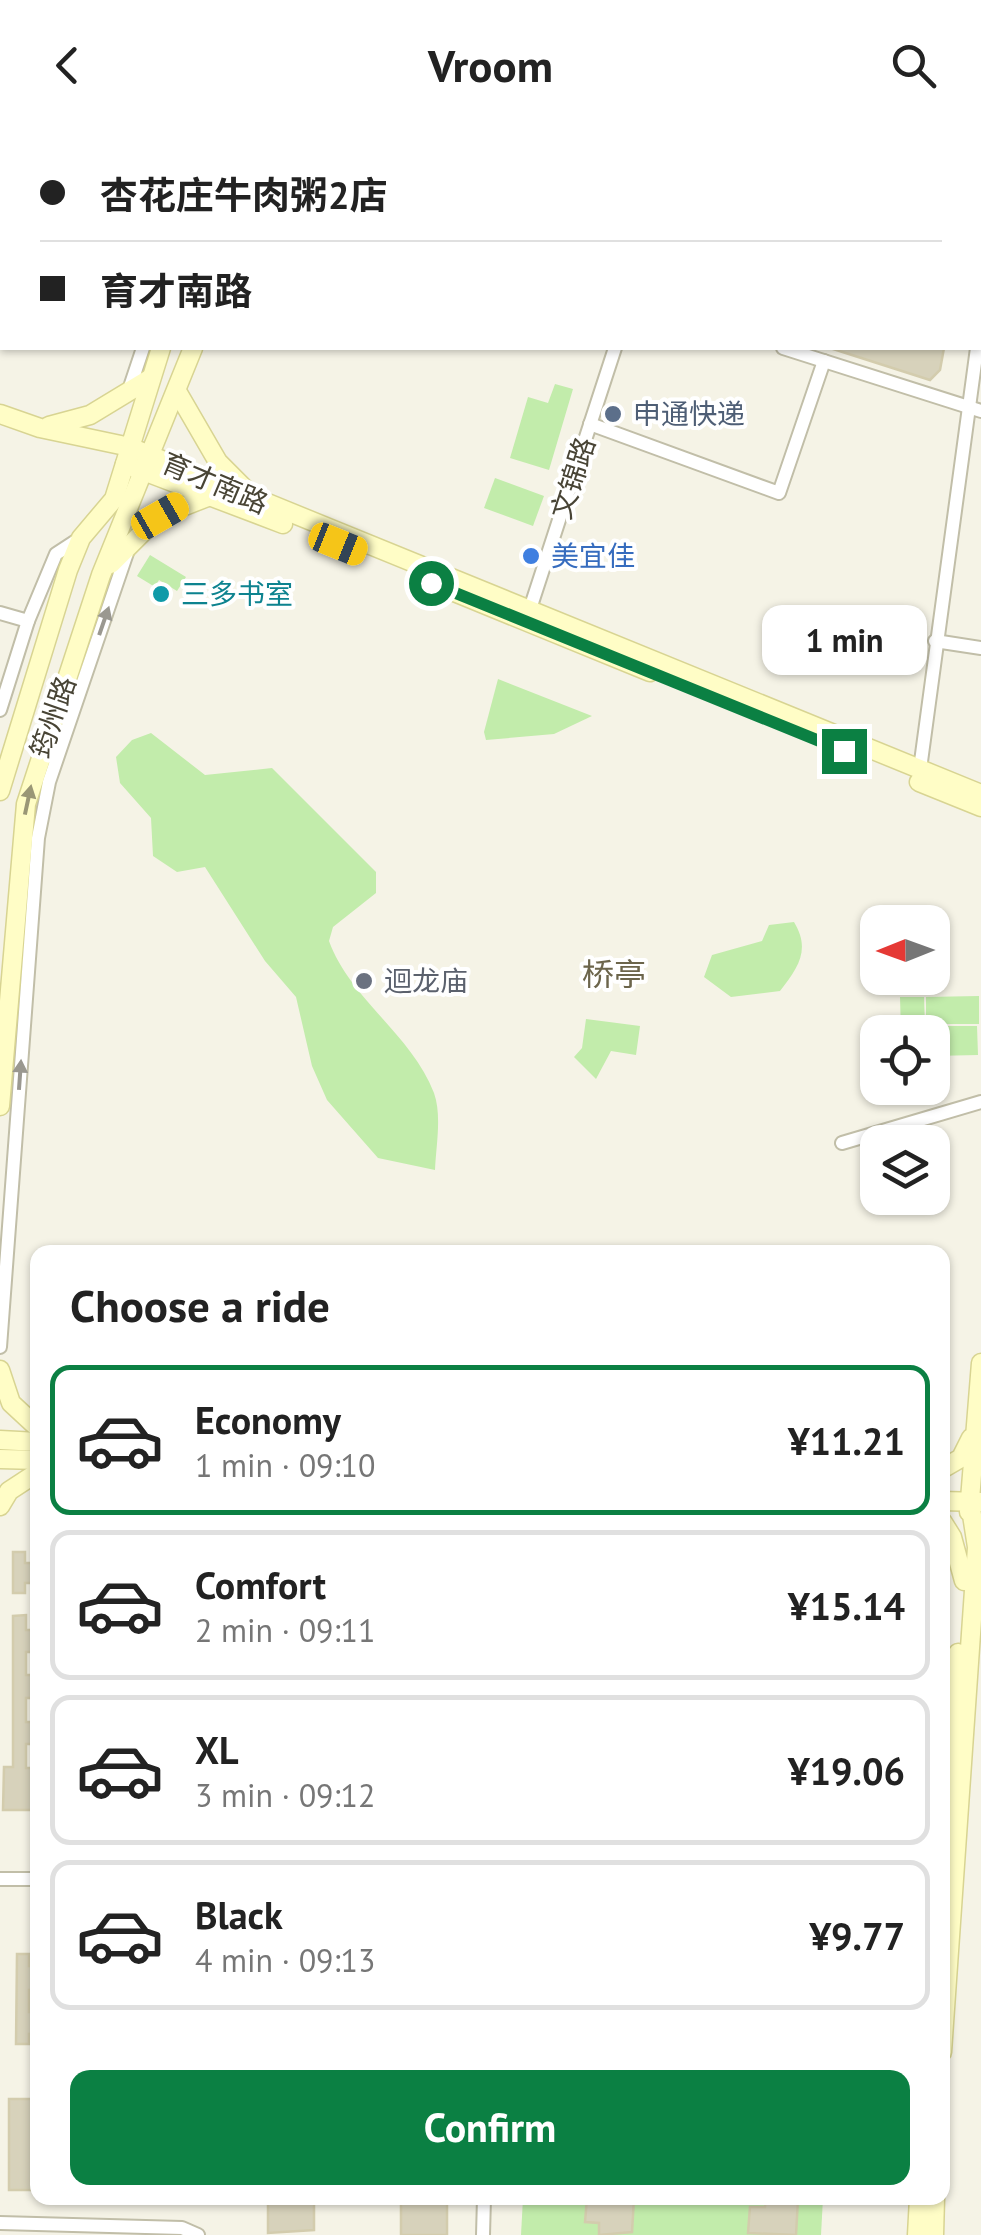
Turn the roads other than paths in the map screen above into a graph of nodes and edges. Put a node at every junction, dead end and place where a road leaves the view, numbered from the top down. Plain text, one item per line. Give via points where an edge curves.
1 (142, 350) edge
2 (161, 350) edge
3 (192, 350) edge
4 (614, 350) edge
5 (789, 350) edge
6 (977, 350) edge
7 (824, 361) junction
8 (152, 377) junction
9 (178, 393) junction
10 (127, 396) junction
11 (975, 410) edge
12 (0, 414) edge
13 (590, 424) junction
14 (40, 428) junction
15 (127, 456) junction
16 (148, 464) junction
17 (210, 496) junction
18 (257, 500) junction
19 (81, 538) junction
20 (130, 543) junction
21 (101, 576) junction
22 (530, 609) junction
23 (0, 613) edge
24 (28, 622) junction
25 (935, 641) junction
26 (981, 648) edge
27 (0, 707) edge
28 (920, 769) junction
29 (0, 792) edge
30 (981, 794) edge
31 (981, 807) edge
32 (981, 1102) edge
33 (0, 1106) edge
34 (842, 1143) dead end
35 (0, 1347) edge
36 (981, 1363) edge
37 (0, 1370) edge
38 (30, 1421) edge
39 (976, 1423) junction
40 (0, 1440) edge
41 (30, 1442) edge
42 (981, 1442) edge
43 (0, 1459) edge
44 (30, 1460) edge
45 (950, 1464) edge
46 (950, 1477) edge
47 (30, 1478) edge
48 (976, 1479) edge
49 (950, 1501) edge
50 (975, 1502) edge
51 (0, 1506) edge
52 (950, 1534) edge
53 (979, 1543) edge
54 (964, 1581) junction
55 (950, 1809) edge
56 (950, 1823) edge
57 (0, 1879) edge
58 (30, 1879) edge
59 (484, 2205) edge
60 (919, 2205) edge
61 (935, 2205) edge
62 (0, 2224) edge
63 (198, 2235) edge
64 (483, 2235) edge
65 (917, 2235) edge
66 (934, 2235) edge

1 - 10 street
2 - 8 street, 筠州路
3 - 9 street, 筠州路
4 - 13 street, 文锦路
5 - 7 street
6 - 11 street
7 - 11 street
7 - 13 street via 779,493
8 - 9 street via 160,395
8 - 10 street
8 - 15 street, 筠州路
9 - 16 street, 筠州路
9 - 18 street via 218,462
10 - 14 street via 81,419
11 - 25 street
12 - 14 street, 育才南路
13 - 22 street, 文锦路
14 - 15 street, 育才南路
15 - 16 street, 育才南路
15 - 19 street, 筠州路 via 114,499
16 - 17 street, 育才南路
16 - 18 street, 育才南路
16 - 21 street, 筠州路
17 - 20 street via 168,511
17 - 31 street, 育才南路
18 - 22 street, 育才南路
19 - 24 street via 56,554
19 - 29 street, 筠州路
20 - 21 street
35 -> 20 street via 38,838 49,782
33 -> 21 street, 筠州路 via 26,804
22 - 28 street, 育才南路
23 - 24 street
24 - 27 street
25 - 26 street
25 - 28 street
28 - 30 street, 育才南路
32 - 34 street
36 - 39 street
37 - 38 street via 11,1403
39 - 42 street
39 - 45 street via 961,1458
39 - 48 street
40 - 41 street
43 - 44 street
46 - 48 street
47 - 51 street
48 - 50 street
49 - 50 street
50 - 53 street
50 - 54 street
52 - 54 street
53 - 56 street
54 - 55 street
57 - 58 street
59 - 64 street
60 - 65 street
61 - 66 street
62 - 63 street via 182,2228

